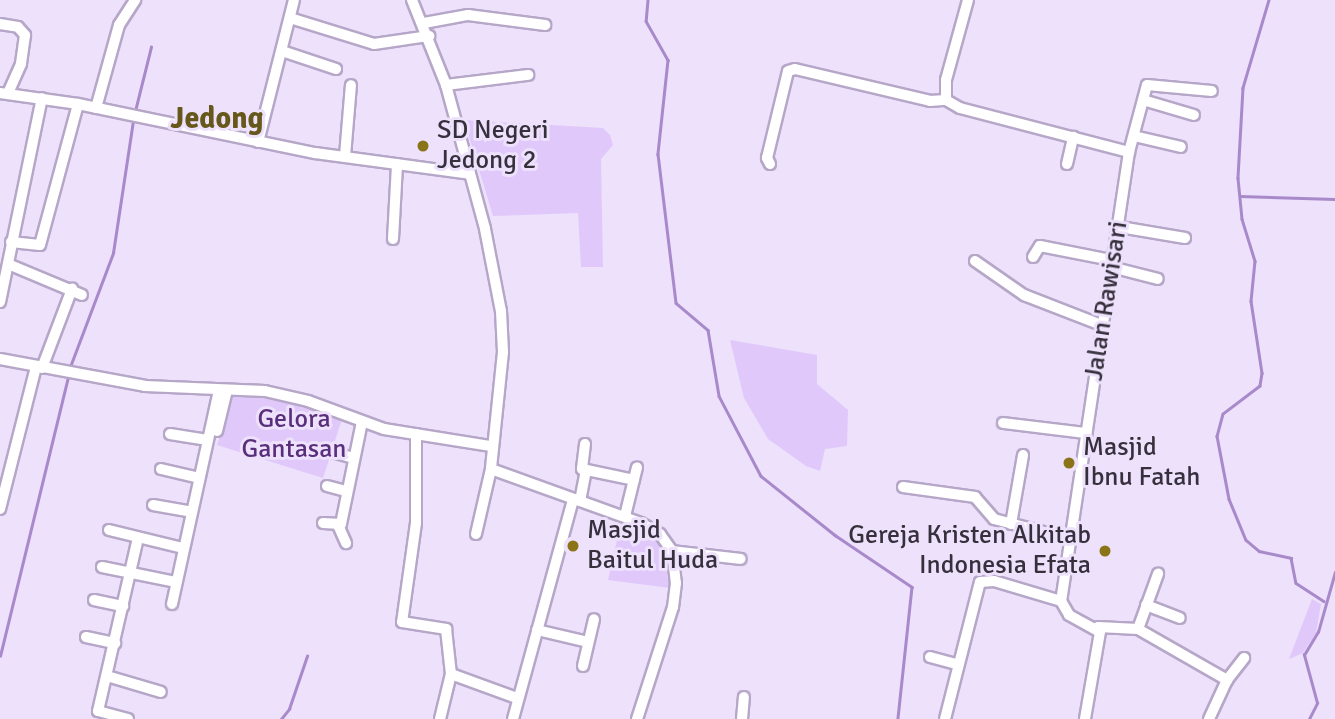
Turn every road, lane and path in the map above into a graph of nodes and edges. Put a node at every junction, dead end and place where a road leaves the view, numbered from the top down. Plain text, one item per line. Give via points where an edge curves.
1 (135, 0) edge
2 (294, 0) edge
3 (412, 0) edge
4 (968, 0) edge
5 (290, 18) junction
6 (424, 23) junction
7 (0, 24) edge
8 (545, 25) dead end
9 (429, 36) junction
10 (282, 51) junction
11 (336, 69) dead end
12 (528, 75) dead end
13 (351, 85) dead end
14 (446, 85) junction
15 (1212, 91) dead end
16 (4, 93) edge
17 (42, 98) junction
18 (946, 100) junction
19 (1143, 100) junction
20 (78, 104) junction
21 (96, 108) junction
22 (1194, 115) dead end
23 (1134, 136) junction
24 (1073, 137) junction
25 (258, 142) junction
26 (1181, 147) dead end
27 (1129, 152) junction
28 (345, 156) junction
29 (771, 163) dead end
30 (397, 164) junction
31 (1067, 164) dead end
32 (470, 174) junction
33 (1120, 227) junction
34 (1185, 238) dead end
35 (393, 239) dead end
36 (11, 242) junction
37 (1033, 257) dead end
38 (975, 261) dead end
39 (1115, 264) junction
40 (5, 267) edge
41 (1158, 279) dead end
42 (0, 302) edge
43 (1104, 326) junction
44 (0, 359) edge
45 (39, 367) junction
46 (223, 390) junction
47 (362, 422) junction
48 (1003, 423) dead end
49 (170, 433) dead end
50 (1086, 433) junction
51 (416, 434) junction
52 (208, 440) junction
53 (585, 444) dead end
54 (490, 446) junction
55 (336, 453) dead end
56 (1023, 455) dead end
57 (353, 458) junction
58 (210, 461) dead end
59 (637, 467) dead end
60 (491, 468) junction
61 (161, 469) dead end
62 (586, 471) junction
63 (199, 478) junction
64 (634, 480) junction
65 (327, 486) dead end
66 (903, 487) dead end
67 (346, 491) junction
68 (577, 500) junction
69 (153, 505) dead end
70 (0, 509) edge
71 (191, 512) junction
72 (625, 516) junction
73 (323, 523) dead end
74 (1011, 524) junction
75 (338, 525) junction
76 (109, 530) dead end
77 (476, 534) dead end
78 (138, 538) junction
79 (1070, 539) junction
80 (346, 543) dead end
81 (183, 548) junction
82 (672, 551) junction
83 (741, 559) dead end
84 (102, 566) dead end
85 (131, 573) junction
86 (1158, 573) dead end
87 (176, 582) junction
88 (94, 600) dead end
89 (1061, 601) junction
90 (172, 604) dead end
91 (1146, 605) junction
92 (123, 606) junction
93 (1180, 618) dead end
94 (594, 619) dead end
95 (1098, 627) junction
96 (537, 629) junction
97 (1138, 629) junction
98 (86, 637) dead end
99 (588, 642) junction
100 (115, 643) junction
101 (930, 657) dead end
102 (1244, 659) dead end
103 (957, 664) junction
104 (583, 666) dead end
105 (451, 674) junction
106 (107, 677) junction
107 (1227, 680) junction
108 (161, 692) dead end
109 (744, 697) dead end
110 (517, 698) junction
111 (128, 719) edge
112 (440, 719) edge
113 (513, 719) edge
114 (639, 719) edge
115 (742, 719) edge
116 (945, 719) edge
117 (1085, 719) edge
118 (1209, 719) edge

1 - 21 street via 118,25
2 - 5 street
3 - 6 street
4 - 18 street via 946,80
5 - 9 street via 374,44
5 - 10 street
6 - 8 street via 468,15
6 - 9 street
7 - 16 street via 18,27 25,35 21,64
9 - 14 street
10 - 11 street
10 - 25 street
12 - 14 street
13 - 28 street
14 - 32 street
15 - 19 street via 1151,84
16 - 17 street
17 - 20 street
17 - 36 street
18 - 24 street via 960,108
18 - 29 street via 930,101 788,71 766,158
19 - 22 street
19 - 23 street, Jalan Rawisari
20 - 21 street
20 - 36 street via 40,245
21 - 25 street
23 - 26 street
23 - 27 street, Jalan Rawisari
24 - 27 street
24 - 31 street
25 - 28 street
27 - 33 street, Jalan Rawisari
28 - 30 street
30 - 32 street
30 - 35 street
32 - 54 street via 497,286 503,335
33 - 34 street
33 - 39 street, Jalan Rawisari
36 - 40 street
37 - 39 street via 1040,246
38 - 43 street via 1024,295
39 - 41 street
39 - 43 street, Jalan Rawisari
40 - 42 street
40 - 45 street via 77,292
43 - 50 street, Jalan Rawisari
44 - 45 street
45 - 46 street via 145,386
45 - 70 street
46 - 47 street via 288,396
46 - 52 street
46 - 58 street
47 - 51 street
47 - 57 street
48 - 50 street
49 - 52 street
50 - 79 street, Jalan Rawisari
51 - 54 street
51 - 105 street via 416,523 402,620 447,630 446,660
52 - 63 street
53 - 62 street via 582,469
54 - 60 street
55 - 57 street
56 - 74 street
57 - 67 street
59 - 64 street
60 - 68 street
60 - 77 street
61 - 63 street
62 - 64 street
62 - 68 street
63 - 71 street
64 - 72 street
65 - 67 street
66 - 74 street via 975,497 989,516
67 - 75 street
68 - 72 street
68 - 96 street
69 - 71 street
71 - 81 street
72 - 82 street via 660,534
73 - 75 street
74 - 79 street
75 - 80 street
76 - 78 street
78 - 81 street
78 - 85 street
79 - 89 street, Jalan Rawisari
81 - 87 street
82 - 83 street
82 - 114 street via 676,572 673,607
84 - 85 street
85 - 87 street
85 - 92 street
86 - 91 street
87 - 90 street
88 - 92 street
89 - 95 street via 1069,615
89 - 103 street via 994,581 981,582
91 - 93 street
91 - 97 street
92 - 100 street
94 - 99 street
95 - 97 street
95 - 117 street via 1096,669
96 - 99 street
96 - 110 street
97 - 107 street
98 - 100 street
99 - 104 street
100 - 106 street
101 - 103 street
102 - 107 street
103 - 116 street
105 - 110 street
105 - 112 street
106 - 108 street
106 - 111 street via 98,711
107 - 118 street
109 - 115 street
110 - 113 street

